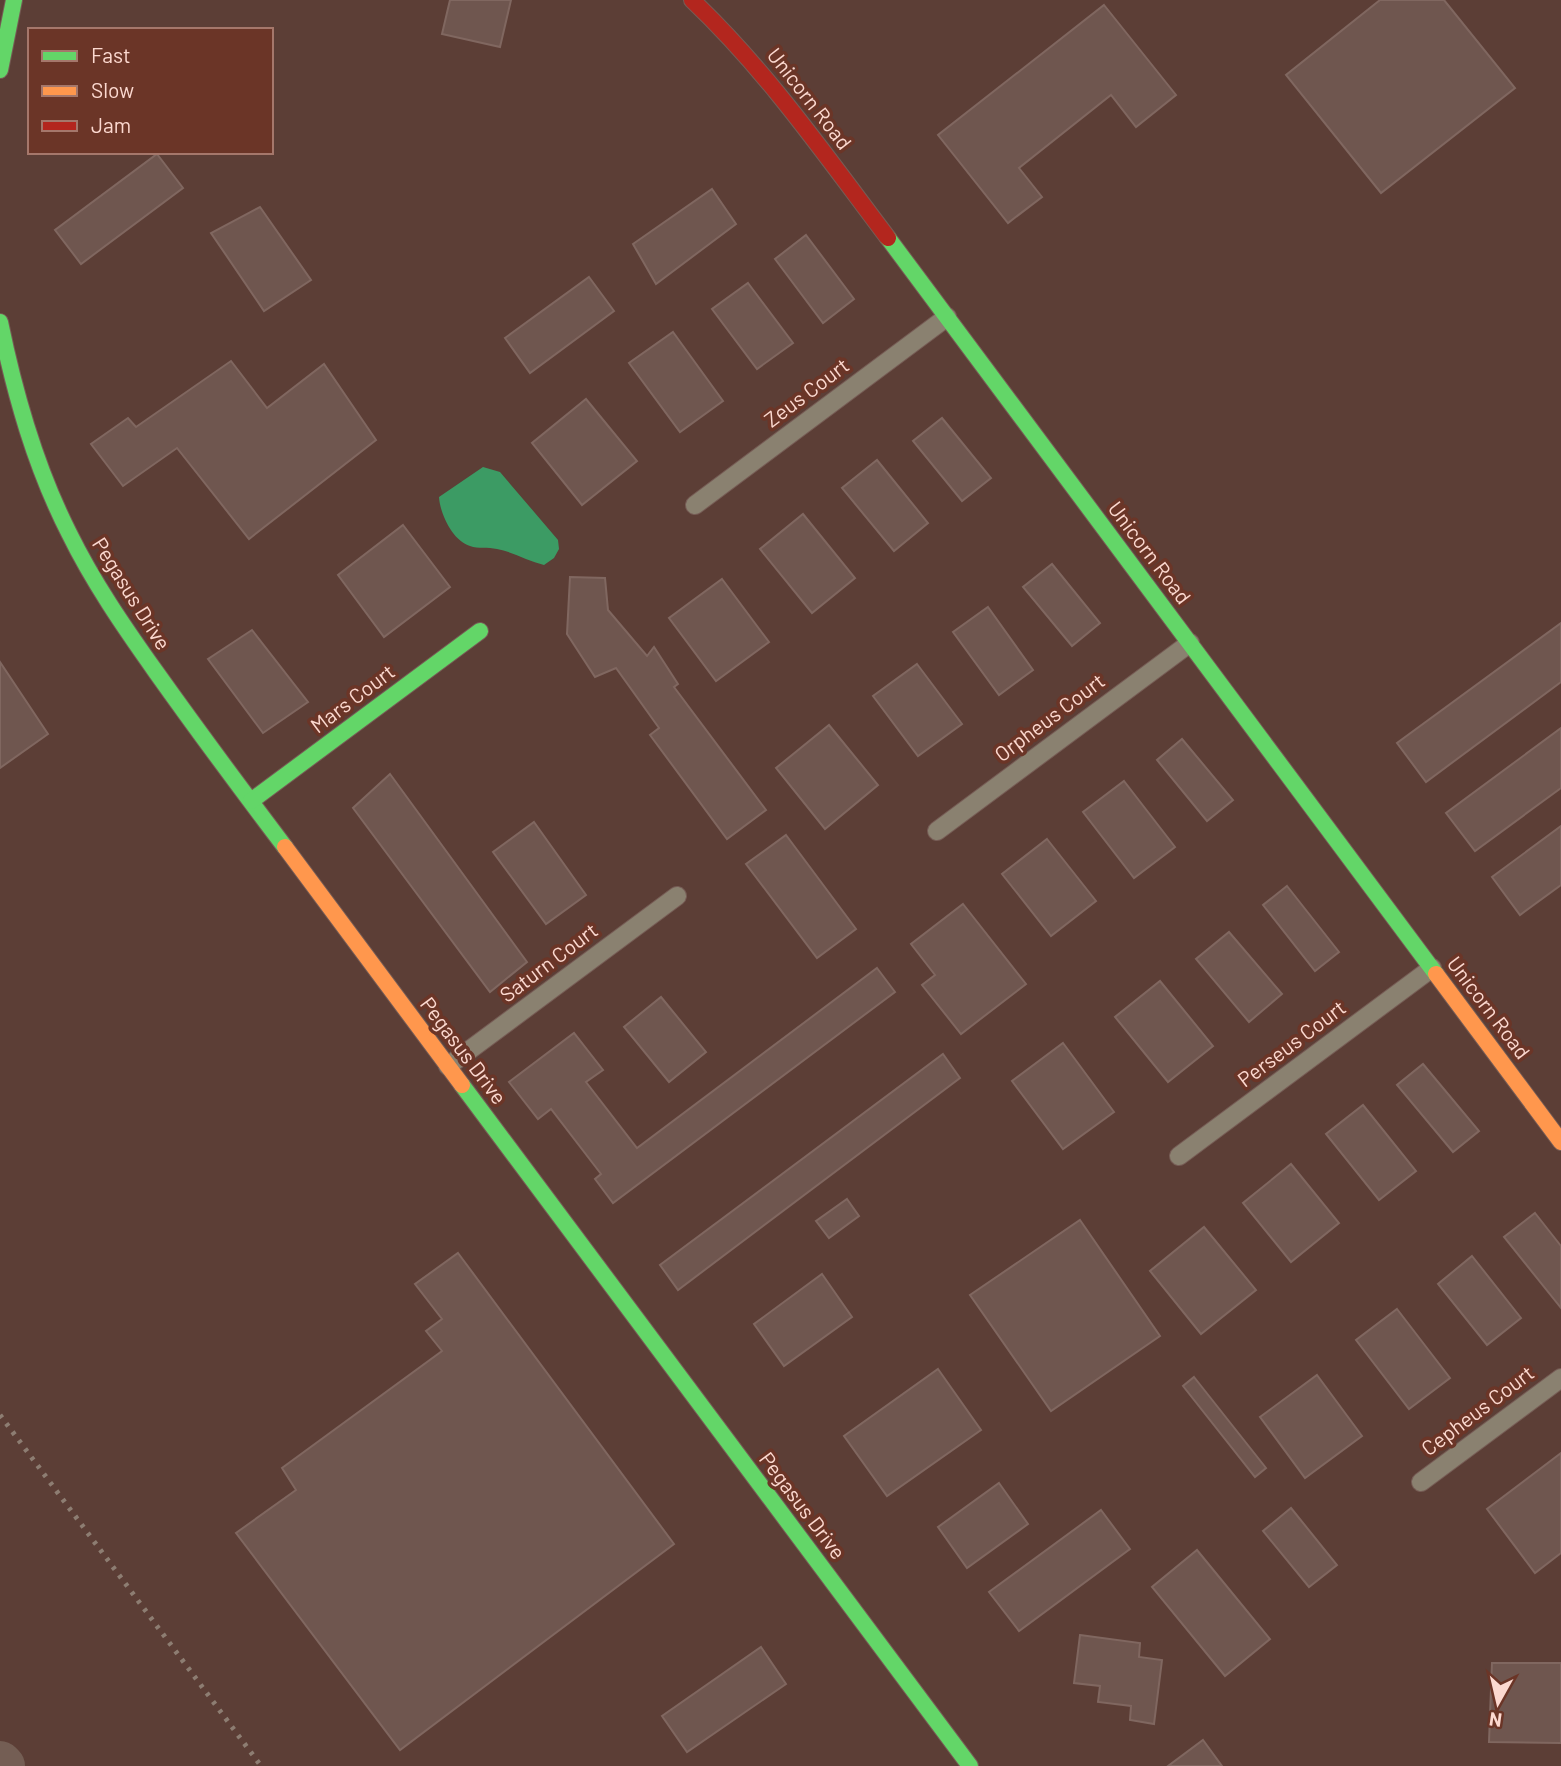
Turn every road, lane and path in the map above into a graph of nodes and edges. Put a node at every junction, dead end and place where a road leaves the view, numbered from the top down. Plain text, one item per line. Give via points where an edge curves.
1 (14, 0) edge
2 (692, 0) edge
3 (4, 20) edge
4 (0, 70) edge
5 (947, 317) junction
6 (0, 321) edge
7 (695, 505) dead end
8 (480, 631) dead end
9 (1189, 643) junction
10 (251, 801) junction
11 (937, 831) dead end
12 (677, 896) dead end
13 (1432, 968) junction
14 (448, 1066) junction
15 (1561, 1142) edge
16 (1179, 1156) dead end
17 (1561, 1378) edge
18 (1422, 1482) dead end
19 (970, 1766) edge

1 - 3 street
2 - 5 street, Unicorn Road via 770,80
3 - 4 street
5 - 7 street, Zeus Court
5 - 9 street, Unicorn Road
6 - 10 street, Pegasus Drive via 9,370 35,455 78,551 134,640
8 - 10 street, Mars Court
9 - 11 street, Orpheus Court
9 - 13 street, Unicorn Road
10 - 14 street, Pegasus Drive
12 - 14 street, Saturn Court
13 - 15 street, Unicorn Road
13 - 16 street, Perseus Court
14 - 19 street, Pegasus Drive
17 - 18 street, Cepheus Court

